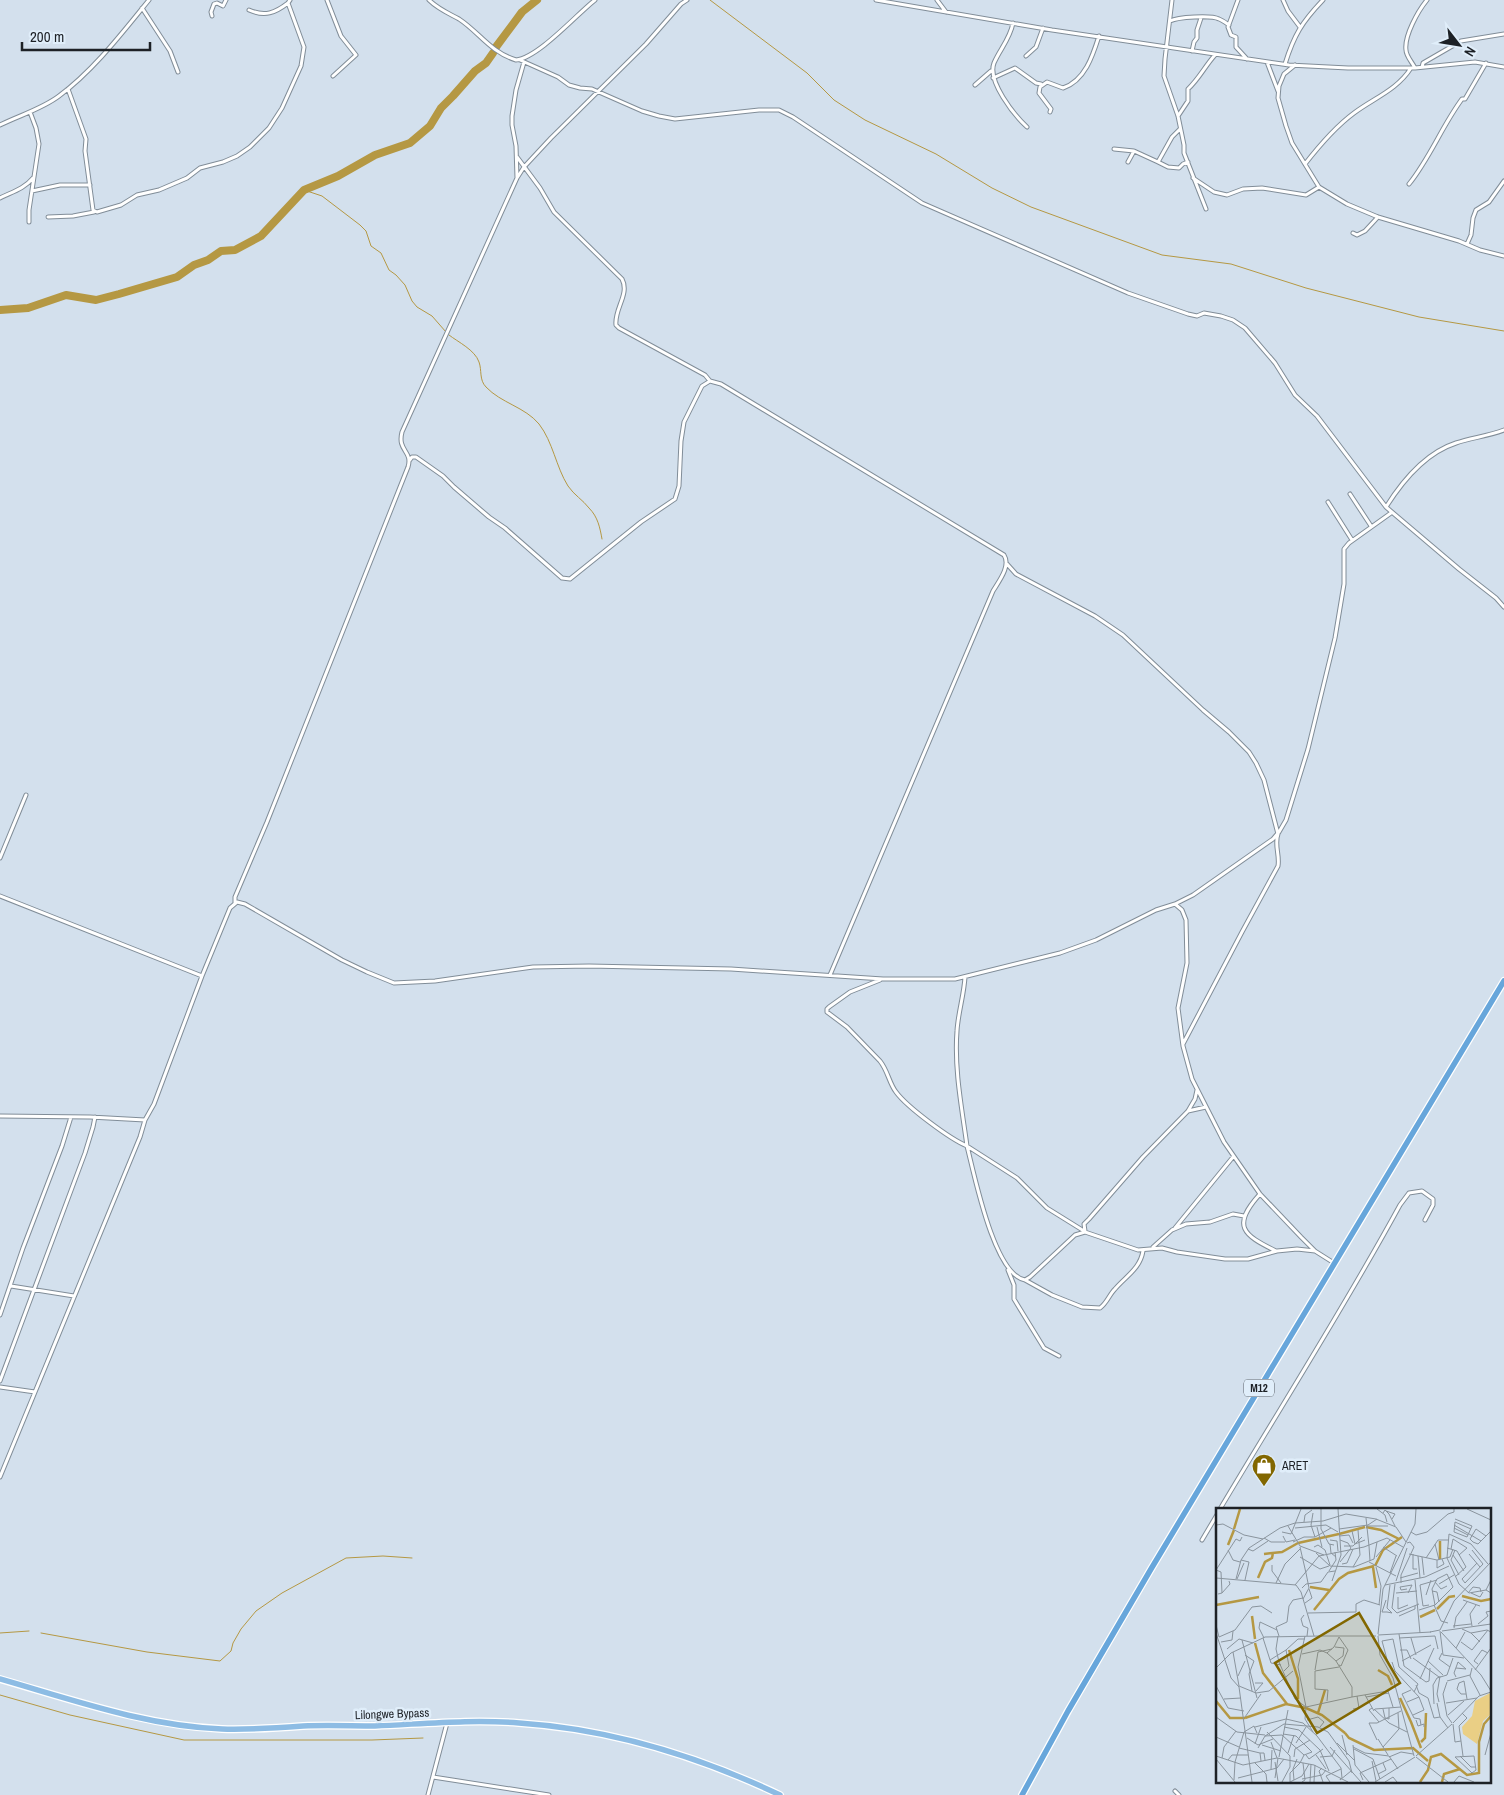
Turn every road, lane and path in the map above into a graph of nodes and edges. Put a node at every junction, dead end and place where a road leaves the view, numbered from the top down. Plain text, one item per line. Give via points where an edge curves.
1 (149, 0) edge
2 (226, 0) edge
3 (327, 0) edge
4 (429, 0) edge
5 (595, 0) edge
6 (687, 0) edge
7 (876, 0) edge
8 (937, 0) edge
9 (1172, 0) edge
10 (1238, 0) edge
11 (1283, 0) edge
12 (1323, 0) edge
13 (1427, 0) edge
14 (289, 1) edge
15 (142, 8) junction
16 (249, 10) dead end
17 (946, 13) junction
18 (212, 16) dead end
19 (1201, 18) junction
20 (1169, 21) junction
21 (1013, 23) junction
22 (1229, 25) junction
23 (1300, 27) junction
24 (1043, 28) junction
25 (1504, 34) edge
26 (1099, 36) junction
27 (1167, 47) junction
28 (1192, 51) junction
29 (1215, 55) junction
30 (1026, 56) dead end
31 (1247, 59) junction
32 (520, 60) junction
33 (524, 62) junction
34 (1267, 62) junction
35 (1486, 63) junction
36 (1285, 64) junction
37 (1296, 65) junction
38 (1422, 67) junction
39 (1504, 67) edge
40 (1413, 68) junction
41 (992, 71) junction
42 (178, 72) dead end
43 (333, 76) dead end
44 (993, 78) junction
45 (975, 84) dead end
46 (1042, 84) junction
47 (68, 89) junction
48 (598, 92) junction
49 (1278, 92) junction
50 (30, 112) junction
51 (1050, 112) dead end
52 (1178, 116) junction
53 (0, 125) edge
54 (1027, 127) dead end
55 (1180, 129) junction
56 (1114, 149) dead end
57 (1134, 151) junction
58 (517, 157) junction
59 (1128, 162) dead end
60 (1158, 162) junction
61 (1188, 162) junction
62 (1305, 164) junction
63 (524, 167) junction
64 (33, 177) junction
65 (517, 178) junction
66 (1193, 178) junction
67 (1504, 181) edge
68 (1409, 184) dead end
69 (90, 185) junction
70 (1319, 187) junction
71 (32, 191) junction
72 (0, 198) edge
73 (1206, 209) dead end
74 (95, 212) junction
75 (48, 217) dead end
76 (1378, 217) junction
77 (29, 222) dead end
78 (1353, 233) dead end
79 (1468, 244) junction
80 (1504, 256) edge
81 (710, 381) junction
82 (1504, 430) edge
83 (409, 461) junction
84 (1350, 494) dead end
85 (1328, 502) dead end
86 (1386, 507) junction
87 (1391, 513) junction
88 (1371, 526) junction
89 (1352, 540) junction
90 (1007, 563) junction
91 (1504, 607) edge
92 (26, 796) dead end
93 (1278, 834) junction
94 (0, 858) edge
95 (0, 896) edge
96 (235, 903) junction
97 (1175, 904) junction
98 (830, 975) junction
99 (202, 976) junction
100 (1504, 977) edge
101 (965, 978) junction
102 (883, 979) junction
103 (1503, 983) edge
104 (1183, 1046) junction
105 (1197, 1090) junction
106 (1206, 1107) junction
107 (1188, 1111) junction
108 (0, 1116) edge
109 (72, 1117) junction
110 (95, 1117) junction
111 (145, 1120) junction
112 (967, 1146) junction
113 (1233, 1157) junction
114 (1260, 1194) junction
115 (1244, 1216) junction
116 (1425, 1220) dead end
117 (1172, 1230) junction
118 (1085, 1232) junction
119 (1153, 1247) junction
120 (1143, 1251) junction
121 (1277, 1251) junction
122 (1316, 1251) junction
123 (1335, 1263) junction
124 (1007, 1267) junction
125 (1025, 1280) junction
126 (11, 1286) junction
127 (35, 1289) junction
128 (74, 1296) junction
129 (0, 1315) edge
130 (1059, 1356) dead end
131 (0, 1381) edge
132 (0, 1387) edge
133 (35, 1392) junction
134 (0, 1477) edge
135 (1221, 1508) edge
136 (1216, 1516) edge
137 (1202, 1540) dead end
138 (0, 1679) edge
139 (447, 1722) junction
140 (432, 1776) junction
141 (1175, 1791) dead end
142 (428, 1795) edge
143 (549, 1795) edge
144 (780, 1795) edge
145 (1022, 1795) edge
146 (1179, 1795) edge

1 - 15 street
2 - 18 street via 223,6 214,4
3 - 43 street via 341,36 356,55
4 - 32 street via 459,19 490,46
5 - 32 street
6 - 48 street
7 - 17 street
8 - 17 street
9 - 20 street
10 - 22 street
11 - 23 street
12 - 23 street
13 - 40 street via 1412,24 1406,46
14 - 16 street via 276,12 258,14
14 - 74 street via 304,47 301,66 269,128 237,156 200,168 187,178 137,195 121,205
15 - 42 street via 170,52
15 - 47 street
17 - 21 street
19 - 20 street
19 - 22 street via 1218,18
19 - 28 street
20 - 27 street
21 - 24 street
21 - 41 street
22 - 31 street via 1231,35 1236,37 1236,47
23 - 36 street
24 - 26 street
24 - 30 street via 1036,47
25 - 38 street via 1461,41
26 - 27 street
26 - 46 street via 1086,68 1072,83 1063,88 1047,82
27 - 28 street
27 - 52 street via 1164,76
28 - 29 street
29 - 31 street
29 - 52 street via 1188,89 1188,101
31 - 34 street
32 - 33 street
33 - 48 street via 573,87
33 - 58 street via 512,116
34 - 36 street
34 - 49 street
35 - 38 street
35 - 39 street
35 - 68 street
36 - 37 street
37 - 40 street
37 - 49 street via 1284,74
38 - 40 street
40 - 62 street via 1389,91 1346,120
41 - 44 street
41 - 45 street
44 - 46 street via 1015,68
44 - 54 street
46 - 51 street via 1039,92
47 - 50 street
47 - 69 street via 86,139
48 - 63 street
48 - 86 street via 642,111 675,119 779,110 922,203 1128,293 1188,314 1233,320 1245,328 1275,363 1295,395 1316,416
49 - 62 street via 1288,134
50 - 53 street
50 - 64 street via 39,144
52 - 55 street
55 - 60 street
55 - 61 street
56 - 57 street
57 - 59 street
57 - 60 street
58 - 63 street
58 - 65 street
60 - 61 street via 1179,168
61 - 66 street
62 - 70 street
63 - 65 street
63 - 81 street via 554,212 622,278 625,286 616,325 705,375
64 - 71 street
64 - 72 street via 20,190
65 - 83 street via 402,432 401,444
66 - 70 street via 1214,192 1227,195 1243,189 1262,188 1306,195
66 - 73 street
67 - 79 street via 1491,200 1474,214
69 - 71 street via 60,185
69 - 74 street
70 - 76 street
71 - 77 street
74 - 75 street
76 - 78 street via 1365,231 1357,235
76 - 79 street
79 - 80 street
81 - 83 street via 702,386 684,422 679,486 674,500 570,579 562,578 443,476 416,457
81 - 90 street via 1001,552
82 - 86 street via 1458,442 1436,452 1399,487
83 - 96 street via 235,896
84 - 88 street
85 - 89 street
86 - 87 street
87 - 88 street
87 - 91 street
88 - 89 street
89 - 93 street via 1344,549 1342,604 1325,685 1298,784
90 - 93 street via 1016,574 1123,635 1249,752 1264,780
90 - 98 street
92 - 94 street
93 - 97 street via 1193,895
93 - 104 street via 1279,862 1276,871
95 - 99 street
96 - 98 street via 245,904 342,960 394,983 434,981 511,969 579,966
96 - 99 street
97 - 101 street via 1060,953
97 - 104 street via 1185,915 1188,934 1186,969 1178,1008
98 - 102 street
99 - 111 street
100 - 103 highway, M12
101 - 102 street
101 - 112 street via 956,1030
102 - 112 street via 850,992 827,1012 880,1061 896,1093 942,1131
103 - 123 highway, M12
104 - 105 street
105 - 106 street
105 - 107 street
106 - 107 street
106 - 113 street
107 - 118 street via 1088,1219 1084,1224
108 - 109 street
109 - 110 street
109 - 126 street
110 - 111 street
110 - 127 street via 86,1153
111 - 128 street
112 - 118 street via 1018,1178 1047,1208
112 - 124 street via 978,1195
113 - 114 street
113 - 117 street
114 - 115 street
114 - 122 street
115 - 117 street via 1233,1214
115 - 121 street via 1248,1234
116 - 135 street via 1433,1199 1422,1191 1413,1191 1400,1205
117 - 119 street
118 - 120 street
118 - 125 street via 1075,1235
119 - 120 street
119 - 121 street via 1237,1260
120 - 125 street via 1140,1264 1100,1308 1082,1306 1052,1295
121 - 122 street
122 - 123 street
123 - 145 highway, M12 via 1151,1570
124 - 125 street
124 - 130 street via 1014,1285 1014,1299 1044,1348
126 - 127 street
126 - 129 street
127 - 128 street
127 - 131 street
128 - 133 street
132 - 133 street
133 - 134 street
136 - 137 street
138 - 139 main road, Lilongwe Bypass via 148,1720 183,1725 248,1729
139 - 140 street
139 - 144 main road, Lilongwe Bypass via 519,1723 629,1741 704,1762
140 - 142 street
140 - 143 street
141 - 146 street

